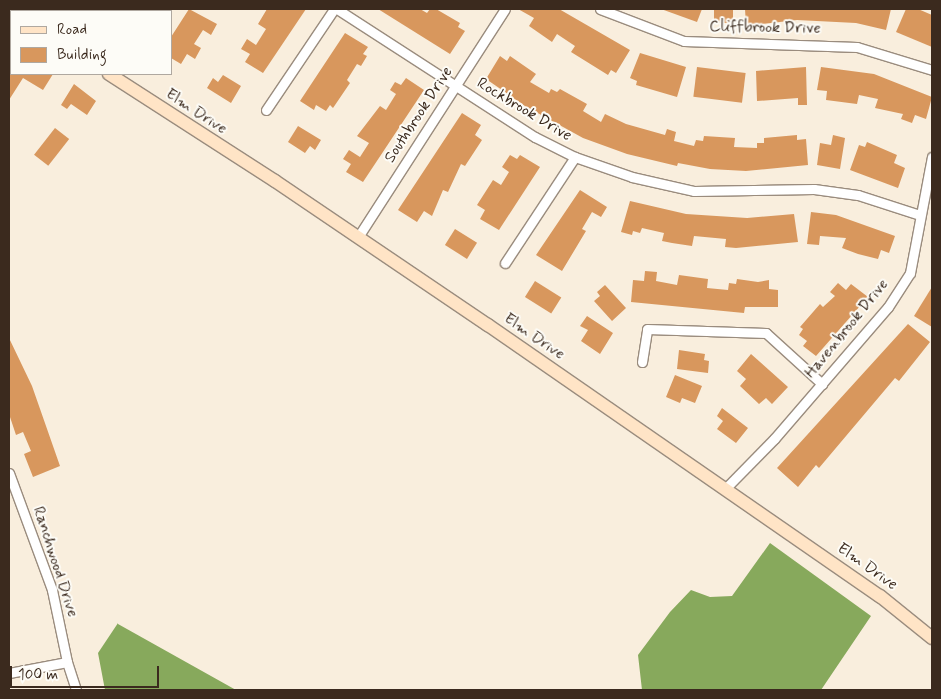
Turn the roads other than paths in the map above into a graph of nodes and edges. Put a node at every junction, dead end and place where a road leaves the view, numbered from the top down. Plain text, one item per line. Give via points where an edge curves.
1 (336, 9) edge
2 (505, 9) edge
3 (600, 9) edge
4 (932, 70) edge
5 (115, 76) edge
6 (456, 86) junction
7 (266, 110) dead end
8 (575, 157) junction
9 (932, 157) edge
10 (920, 215) junction
11 (358, 237) junction
12 (505, 263) dead end
13 (642, 362) dead end
14 (822, 384) junction
15 (9, 473) edge
16 (725, 489) junction
17 (932, 638) edge
18 (67, 662) junction
19 (9, 673) edge
20 (76, 690) edge

1 - 6 street, Rockbrook Drive
1 - 7 street
2 - 6 street, Southbrook Drive
3 - 4 street, Cliffbrook Drive via 684,41 857,47
5 - 11 street, Elm Drive
6 - 8 street, Rockbrook Drive via 536,137
6 - 11 street, Southbrook Drive
8 - 10 street, Rockbrook Drive via 632,177 694,191 814,188 858,196
8 - 12 street
9 - 10 street, Havenbrook Drive
10 - 14 street, Havenbrook Drive via 910,273 888,307
11 - 16 street, Elm Drive
13 - 14 street via 647,329 766,333
14 - 16 street, Havenbrook Drive
15 - 18 street, Ranchwood Drive via 52,590
16 - 17 street, Elm Drive via 880,596
18 - 19 street
18 - 20 street, Ranchwood Drive

